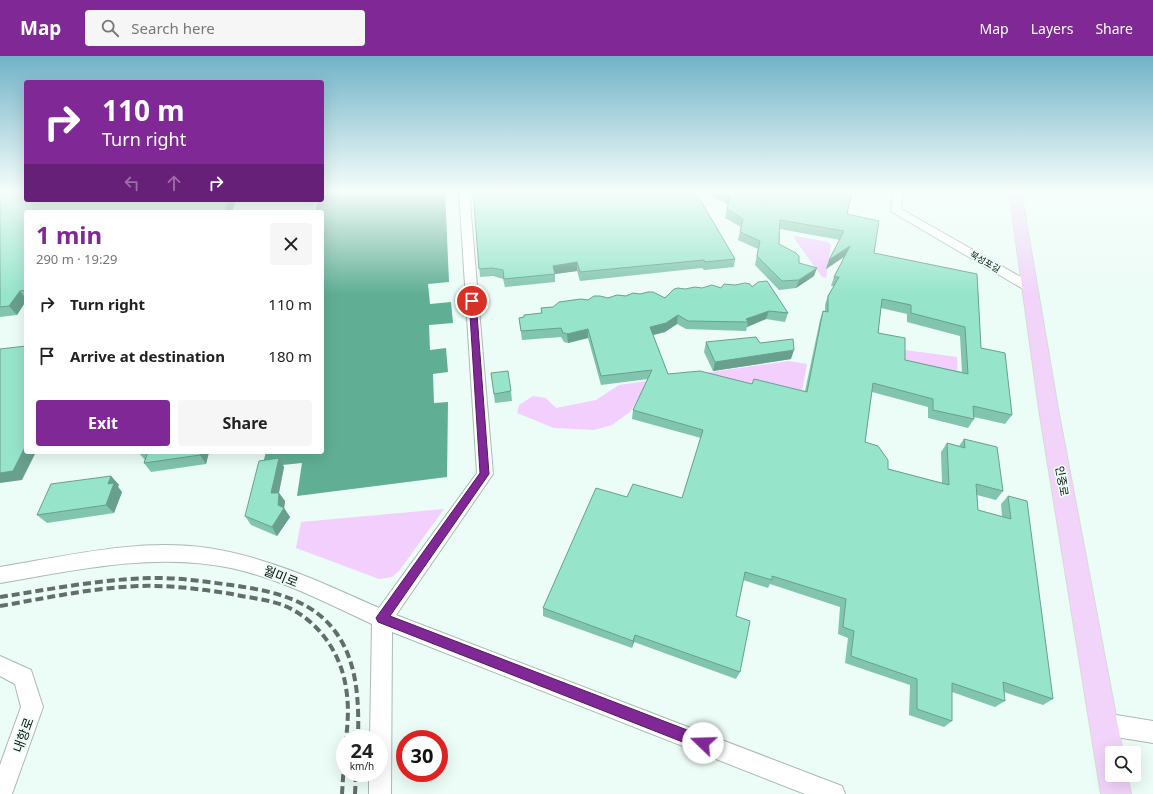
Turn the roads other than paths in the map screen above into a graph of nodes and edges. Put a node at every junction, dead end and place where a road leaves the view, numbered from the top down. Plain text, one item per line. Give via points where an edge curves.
1 (467, 225) edge
2 (923, 225) edge
3 (1020, 225) edge
4 (1029, 287) junction
5 (0, 575) edge
6 (382, 618) junction
7 (0, 666) edge
8 (1104, 724) junction
9 (1153, 732) edge
10 (1108, 746) edge
11 (1114, 782) edge
12 (1, 794) edge
13 (380, 794) edge
14 (834, 794) edge
15 (1116, 794) edge

1 - 6 street via 485,474
2 - 4 street, 북성포길
3 - 4 main road, 인중로
4 - 8 main road, 인중로
5 - 6 street, 월미로 via 139,556 175,553 207,556 256,565
6 - 13 street
6 - 14 street, 월미로
7 - 12 street, 내항로 via 24,677 32,708
8 - 9 street
8 - 10 main road, 인중로
11 - 15 main road

